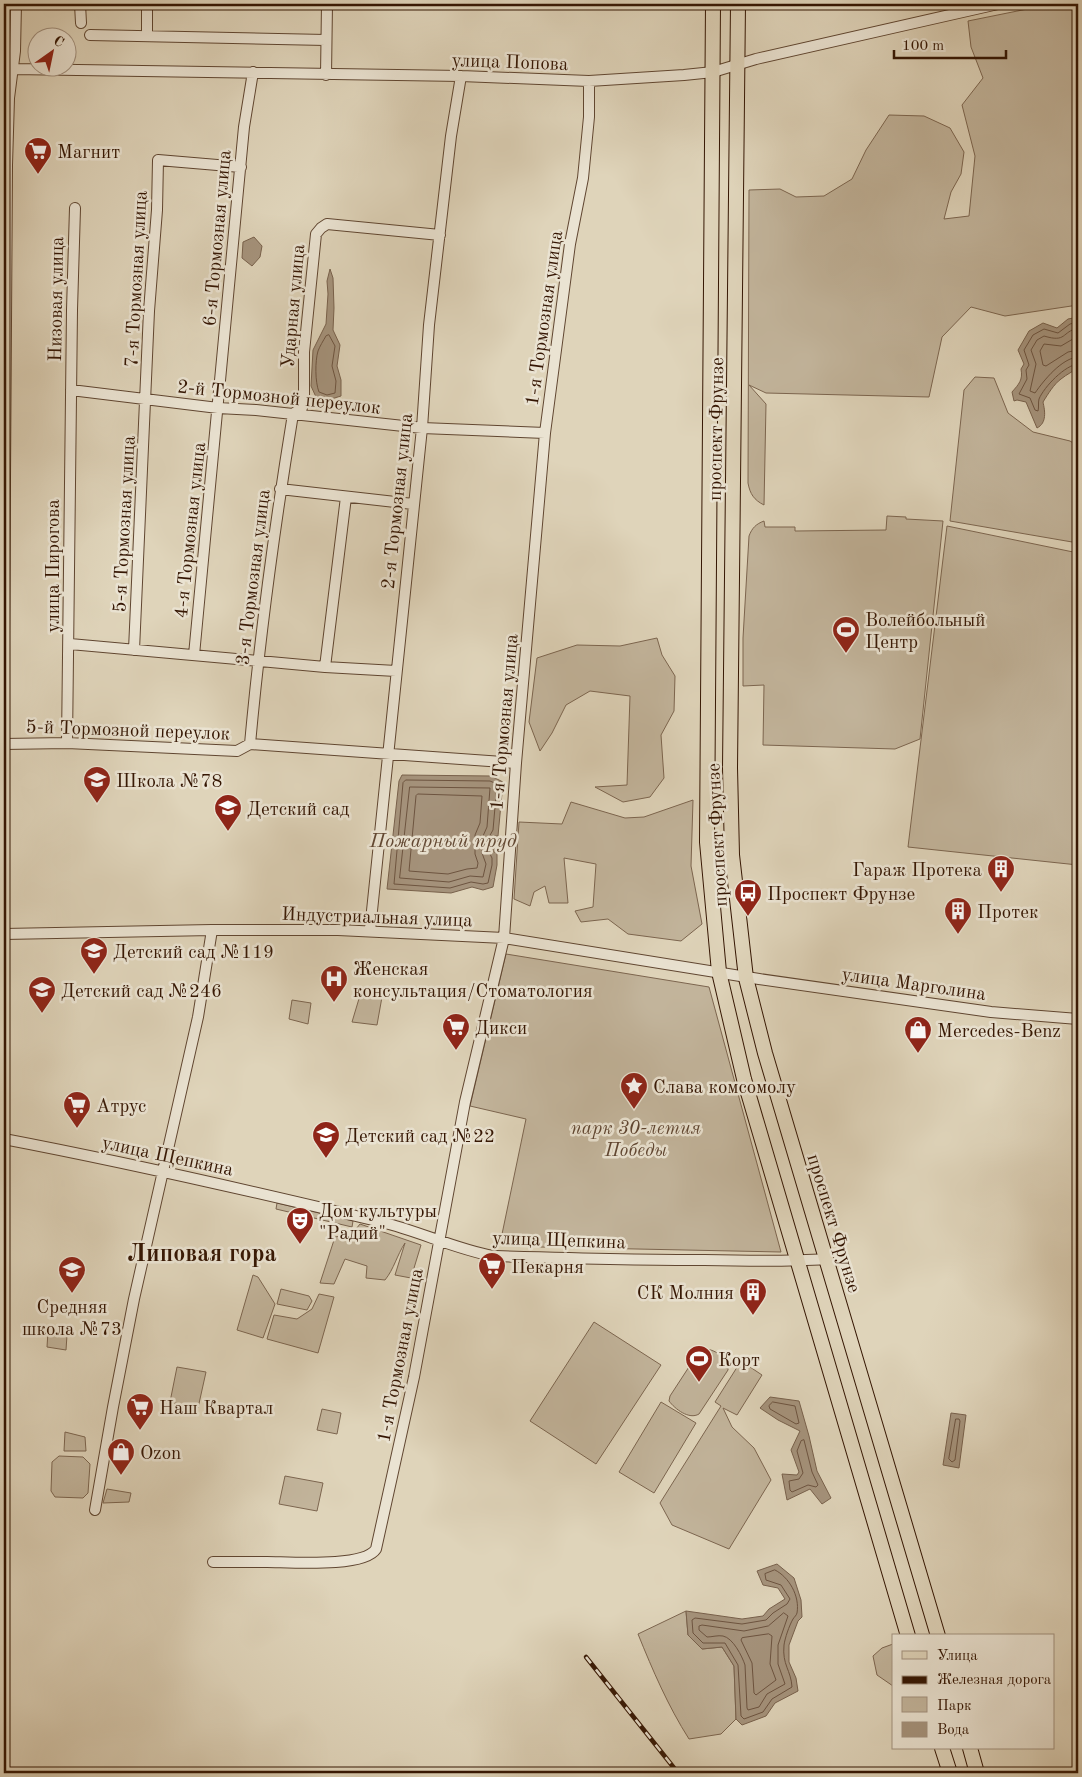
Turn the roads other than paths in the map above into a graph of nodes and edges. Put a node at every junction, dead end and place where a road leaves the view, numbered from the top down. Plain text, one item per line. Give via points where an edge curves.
1 (16, 4) edge
2 (80, 4) edge
3 (147, 4) edge
4 (327, 4) edge
5 (713, 4) edge
6 (738, 4) edge
7 (998, 4) edge
8 (983, 6) edge
9 (81, 23) dead end
10 (90, 34) dead end
11 (147, 36) junction
12 (326, 40) junction
13 (737, 64) junction
14 (13, 69) junction
15 (253, 72) junction
16 (713, 72) junction
17 (326, 75) junction
18 (461, 76) junction
19 (589, 81) junction
20 (6, 165) edge
21 (241, 167) junction
22 (75, 208) dead end
23 (440, 235) junction
24 (71, 390) junction
25 (146, 400) junction
26 (218, 408) junction
27 (293, 414) junction
28 (422, 428) junction
29 (545, 433) junction
30 (280, 489) junction
31 (346, 497) junction
32 (413, 504) junction
33 (4, 635) edge
34 (70, 644) junction
35 (134, 650) junction
36 (194, 655) junction
37 (258, 661) junction
38 (325, 667) junction
39 (396, 671) junction
40 (4, 680) edge
41 (67, 743) junction
42 (4, 744) edge
43 (250, 744) junction
44 (389, 754) junction
45 (516, 763) junction
46 (4, 766) edge
47 (212, 930) junction
48 (370, 930) junction
49 (4, 934) edge
50 (504, 938) junction
51 (719, 972) junction
52 (746, 978) junction
53 (1078, 1019) edge
54 (4, 1139) edge
55 (164, 1172) junction
56 (439, 1240) junction
57 (826, 1258) junction
58 (798, 1261) junction
59 (95, 1510) dead end
60 (213, 1562) dead end
61 (907, 1634) edge
62 (937, 1634) edge
63 (943, 1750) edge
64 (971, 1750) edge
65 (950, 1773) edge
66 (977, 1773) edge

1 - 14 street
2 - 9 street
3 - 11 street
4 - 12 street
5 - 16 main road, проспект Фрунзе
6 - 13 main road, проспект Фрунзе
7 - 8 street, улица Попова
8 - 13 street, улица Попова
10 - 11 street
11 - 12 street
12 - 17 street
13 - 16 street, улица Попова
13 - 52 main road, проспект Фрунзе via 730,768 732,856
14 - 15 street, улица Попова
14 - 20 street
15 - 17 street, улица Попова
15 - 21 street, 6-я Тормозная улица
16 - 19 street, улица Попова
16 - 51 main road, проспект Фрунзе via 706,842
17 - 18 street, улица Попова
18 - 19 street, улица Попова
18 - 23 street, 2-я Тормозная улица
19 - 29 street, 1-я Тормозная улица via 583,178 570,244
20 - 33 street
21 - 25 street, 7-я Тормозная улица via 158,160
21 - 26 street, 6-я Тормозная улица
22 - 24 street, Низовая улица
23 - 27 street, Ударная улица via 326,224 316,234 304,352 304,396 302,408
23 - 28 street, 2-я Тормозная улица via 429,325
24 - 25 street, 2-й Тормозной переулок
24 - 34 street, улица Пирогова
25 - 26 street, 2-й Тормозной переулок
25 - 35 street, 5-я Тормозная улица
26 - 27 street, 2-й Тормозной переулок
26 - 36 street, 4-я Тормозная улица
27 - 28 street, 2-й Тормозной переулок
27 - 30 street, 3-я Тормозная улица
28 - 29 street, 2-й Тормозной переулок
28 - 32 street, 2-я Тормозная улица
29 - 45 street, 1-я Тормозная улица
30 - 31 street
30 - 37 street, 3-я Тормозная улица
31 - 32 street
31 - 38 street
32 - 39 street, 2-я Тормозная улица
34 - 35 street
34 - 41 street, улица Пирогова
35 - 36 street
36 - 37 street
37 - 38 street
37 - 43 street, 3-я Тормозная улица
38 - 39 street
39 - 44 street, 2-я Тормозная улица
40 - 42 street
41 - 42 street, 5-й Тормозной переулок
41 - 43 street, 5-й Тормозной переулок via 237,751
42 - 46 street
43 - 44 street, 5-й Тормозной переулок
44 - 45 street, 5-й Тормозной переулок
44 - 48 street, 2-я Тормозная улица
45 - 50 street, 1-я Тормозная улица
47 - 48 street, Индустриальная улица
47 - 49 street, Индустриальная улица
47 - 55 street via 198,1018
48 - 50 street, Индустриальная улица
50 - 51 street, Индустриальная улица
50 - 56 street, 1-я Тормозная улица via 465,1102
51 - 52 street, Индустриальная улица
51 - 58 main road, проспект Фрунзе via 744,1080
52 - 53 street, улица Марголина via 991,1012
52 - 57 main road, проспект Фрунзе
54 - 55 street, улица Щепкина
55 - 56 street, улица Щепкина via 384,1222
55 - 59 street via 123,1354
56 - 58 street, улица Щепкина via 493,1256
56 - 60 street, 1-я Тормозная улица via 414,1376 376,1550 373,1554 340,1562
57 - 58 street, улица Щепкина
57 - 62 main road, проспект Фрунзе
58 - 61 main road, проспект Фрунзе
63 - 65 main road
64 - 66 main road

